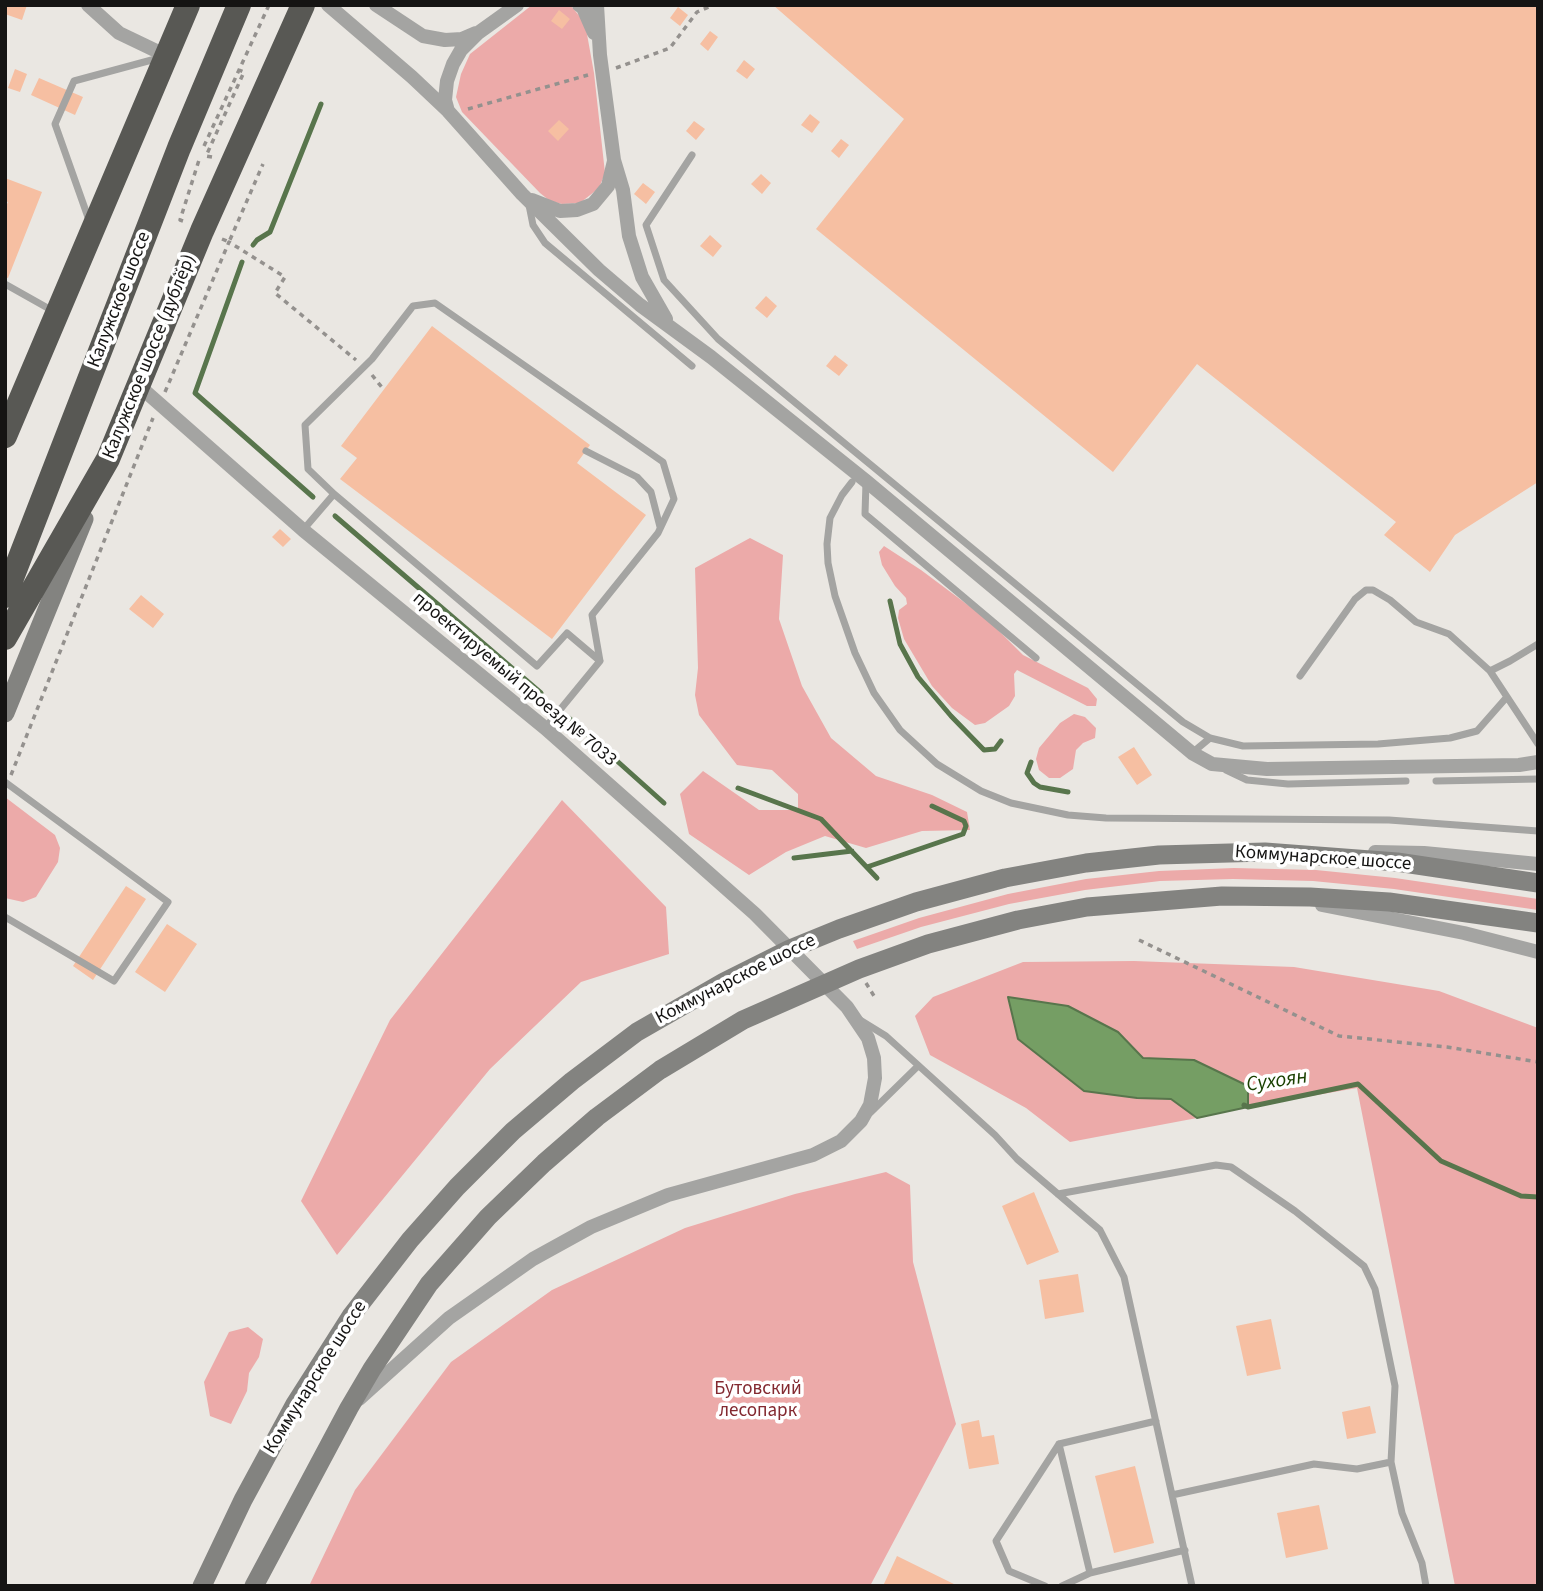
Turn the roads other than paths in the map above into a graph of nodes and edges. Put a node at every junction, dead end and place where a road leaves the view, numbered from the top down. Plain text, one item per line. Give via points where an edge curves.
1 (88, 5) edge
2 (188, 5) edge
3 (239, 5) edge
4 (303, 5) edge
5 (499, 5) edge
6 (517, 5) edge
7 (579, 5) edge
8 (597, 5) edge
9 (330, 7) edge
10 (381, 8) edge
11 (483, 29) junction
12 (600, 55) junction
13 (167, 56) junction
14 (449, 113) junction
15 (692, 155) dead end
16 (614, 160) junction
17 (525, 198) junction
18 (93, 231) junction
19 (5, 284) edge
20 (57, 313) junction
21 (671, 326) junction
22 (692, 366) dead end
23 (138, 385) junction
24 (7, 424) edge
25 (586, 451) dead end
26 (108, 460) junction
27 (859, 481) junction
28 (334, 494) junction
29 (660, 528) junction
30 (303, 530) junction
31 (5, 596) edge
32 (5, 638) edge
33 (1538, 644) edge
34 (1036, 658) dead end
35 (600, 660) junction
36 (1490, 671) junction
37 (1300, 676) dead end
38 (1507, 698) junction
39 (5, 713) edge
40 (545, 728) junction
41 (1210, 738) junction
42 (1538, 744) edge
43 (1192, 753) junction
44 (1538, 762) edge
45 (1212, 764) junction
46 (1538, 779) edge
47 (1406, 781) dead end
48 (1436, 781) dead end
49 (6, 783) edge
50 (1538, 831) edge
51 (1265, 852) junction
52 (1538, 864) edge
53 (1538, 883) edge
54 (1276, 897) junction
55 (5, 917) edge
56 (1538, 923) edge
57 (790, 949) junction
58 (1538, 952) edge
59 (825, 983) junction
60 (854, 1016) junction
61 (918, 1066) junction
62 (860, 1121) junction
63 (1058, 1194) junction
64 (349, 1408) junction
65 (1156, 1421) junction
66 (1059, 1444) junction
67 (1391, 1462) junction
68 (1172, 1495) junction
69 (1185, 1550) junction
70 (1090, 1573) junction
71 (1082, 1577) junction
72 (202, 1586) edge
73 (254, 1586) edge
74 (1045, 1586) edge
75 (1062, 1586) edge
76 (1083, 1586) edge
77 (1192, 1586) edge
78 (1426, 1586) edge

1 - 13 street via 118,33
2 - 13 highway
3 - 31 highway, Калужское шоссе
4 - 23 highway, Калужское шоссе (дублёр)
5 - 11 street
6 - 11 street
7 - 12 street via 591,23
8 - 12 street
9 - 14 street
10 - 11 street via 423,36 462,39
11 - 14 street via 453,64 445,100
12 - 16 street
13 - 18 highway
13 - 18 lane via 74,81 55,124
14 - 17 street
15 - 41 lane via 646,225 664,280 718,339 1183,722
16 - 17 street via 608,186 593,204 560,211
16 - 21 street via 642,277
17 - 21 street via 640,306
17 - 22 lane via 533,225 545,243
18 - 20 highway
19 - 20 lane
20 - 24 highway
21 - 27 street
23 - 26 highway, Калужское шоссе (дублёр)
23 - 30 street, проектируемый проезд № 7033
25 - 29 lane via 637,477 651,492
26 - 32 highway
26 - 39 main road, Калужское шоссе (дублёр)
27 - 34 lane via 865,514
27 - 43 street
27 - 50 lane via 842,495 830,518 827,544 835,596 855,653 874,693 900,730 937,764 981,791 1068,816 1389,820
28 - 29 lane via 308,469 305,425 372,359 412,306 435,303 663,462 674,499
28 - 30 lane
28 - 35 lane via 537,666 567,634
29 - 35 lane via 592,615
30 - 40 street, проектируемый проезд № 7033
33 - 36 lane
35 - 40 lane
36 - 37 lane via 1449,634 1416,622 1390,600 1366,590
36 - 38 lane
38 - 41 lane via 1476,731 1450,738 1243,746
38 - 42 lane
40 - 57 street, проектируемый проезд № 7033
41 - 43 lane
43 - 45 street
44 - 45 street via 1267,769
45 - 47 lane via 1247,780 1288,784
46 - 48 lane
49 - 55 lane via 168,902 114,981
51 - 52 street via 1424,853
51 - 53 main road, Коммунарское шоссе via 1397,862
51 - 57 main road, Коммунарское шоссе via 1159,855 1005,878 916,902
54 - 56 main road, Коммунарское шоссе via 1389,902
54 - 58 street
54 - 59 main road, Коммунарское шоссе via 1222,896 1087,907 928,944
57 - 59 street, проектируемый проезд № 7033
57 - 72 main road, Коммунарское шоссе via 637,1032 523,1122 457,1187 351,1316 295,1404
59 - 60 street, проектируемый проезд № 7033
59 - 64 main road, Коммунарское шоссе via 743,1020 660,1070 544,1163 429,1284
60 - 61 lane
60 - 62 street, проектируемый проезд № 7033 via 869,1038 874,1058 870,1105
61 - 62 lane
61 - 63 lane
62 - 64 street via 841,1141 813,1155 668,1195 591,1227 533,1259 449,1318
63 - 65 lane via 1100,1230 1124,1277
63 - 67 lane via 1216,1165 1231,1167 1364,1266 1375,1289 1395,1386
64 - 73 main road, Коммунарское шоссе
65 - 66 lane
65 - 68 lane
66 - 70 lane
66 - 74 lane via 996,1541 1009,1571
67 - 68 lane via 1357,1468 1314,1464
67 - 78 lane
68 - 69 lane
69 - 70 lane
69 - 77 lane
70 - 71 lane
71 - 75 lane
71 - 76 lane

